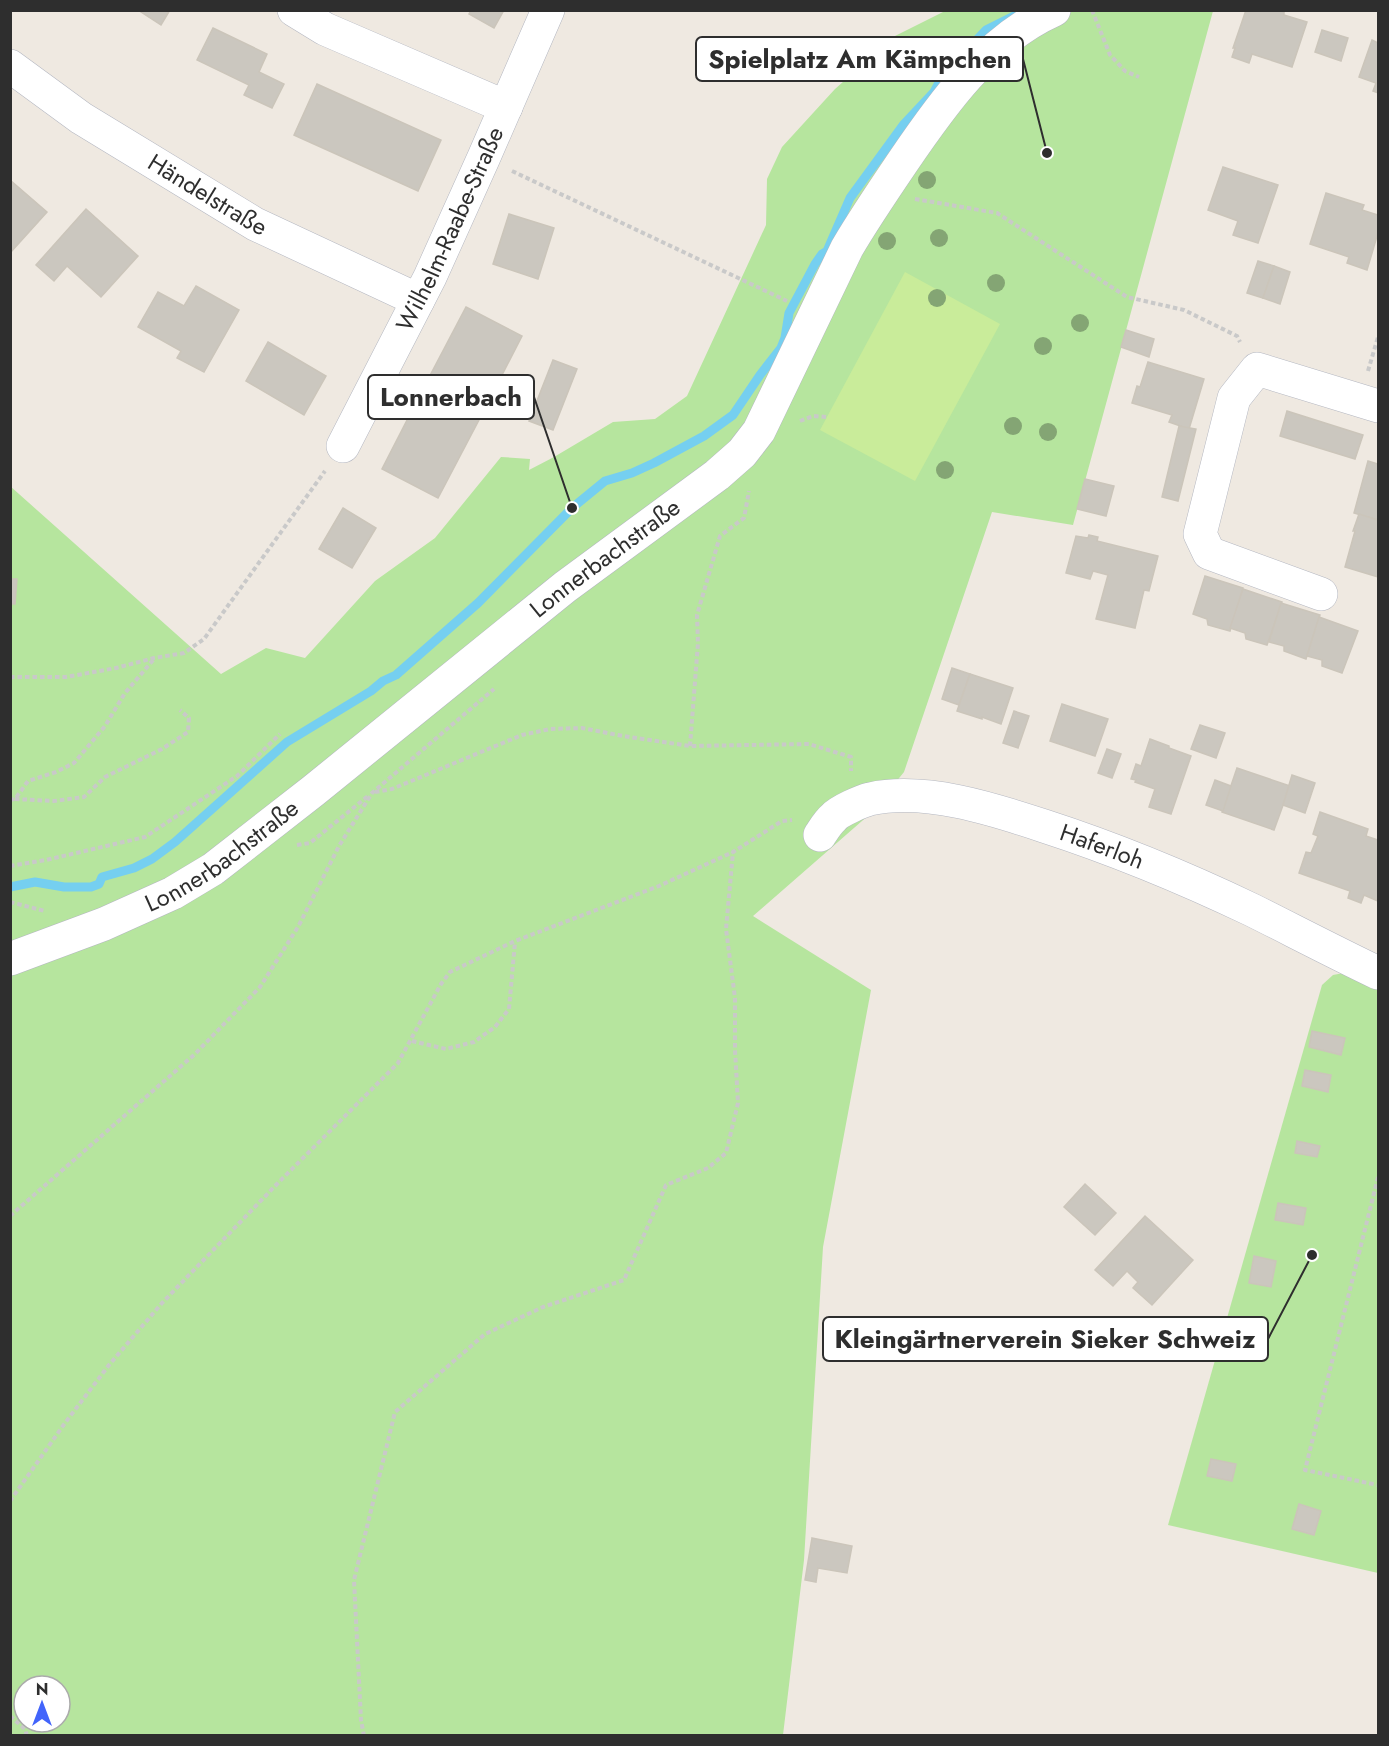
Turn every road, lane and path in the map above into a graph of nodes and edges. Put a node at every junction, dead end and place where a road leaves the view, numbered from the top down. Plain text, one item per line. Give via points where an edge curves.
1 (294, 10) edge
2 (548, 10) edge
3 (1054, 10) edge
4 (1092, 10) edge
5 (10, 66) edge
6 (1139, 76) dead end
7 (506, 107) junction
8 (516, 173) dead end
9 (882, 193) junction
10 (418, 300) junction
11 (788, 302) dead end
12 (1237, 336) dead end
13 (1378, 406) edge
14 (343, 446) joint
15 (749, 489) dead end
16 (1321, 594) dead end
17 (154, 658) junction
18 (10, 677) edge
19 (499, 685) dead end
20 (180, 710) dead end
21 (280, 734) dead end
22 (690, 746) junction
23 (372, 793) junction
24 (13, 799) edge
25 (835, 819) junction
26 (733, 852) junction
27 (10, 866) edge
28 (515, 941) junction
29 (10, 959) edge
30 (1378, 973) edge
31 (412, 1041) junction
32 (1378, 1177) edge
33 (10, 1216) edge
34 (1378, 1485) edge
35 (10, 1501) edge
36 (10, 1716) edge
37 (27, 1736) edge
38 (364, 1736) edge

1 - 7 street via 325,29
2 - 7 street, Wilhelm-Raabe-Straße
3 - 9 street, Lonnerbachstraße via 1013,34 963,81
4 - 6 path via 1110,55 1125,71
5 - 10 street, Händelstraße via 81,118 255,224
7 - 10 street, Wilhelm-Raabe-Straße
8 - 11 path
9 - 12 path via 997,213 1127,297 1184,310
9 - 29 street, Lonnerbachstraße via 847,248 759,431 717,475 565,587 213,869 173,893 104,924
10 - 14 street, Wilhelm-Raabe-Straße
13 - 16 street via 1257,369 1234,398 1200,534 1209,553
14 - 17 path via 204,639 184,652
15 - 22 path via 744,518 720,536 697,615
17 - 18 path via 66,677
17 - 24 path via 74,763 28,781
19 - 23 path
20 - 24 path via 189,718 188,732 105,777 84,797 54,801
21 - 27 path via 237,776 145,837
22 - 23 path via 582,728 550,729 522,735 392,789
22 - 25 path via 809,744 851,757
23 - 33 path via 260,987 195,1053
25 - 26 path via 783,821
25 - 30 street, Haferloh via 867,800 891,796 956,801 1005,813 1170,873
26 - 28 path via 659,886
26 - 38 path via 726,929 735,998 738,1103 726,1153 708,1168 666,1185 624,1280 543,1307 485,1334 395,1412 354,1580
28 - 31 path via 450,972
28 - 31 path via 509,1009 495,1027 474,1042 446,1049
31 - 35 path via 398,1063 162,1303 77,1406
32 - 34 path via 1305,1470
36 - 37 path via 25,1729

